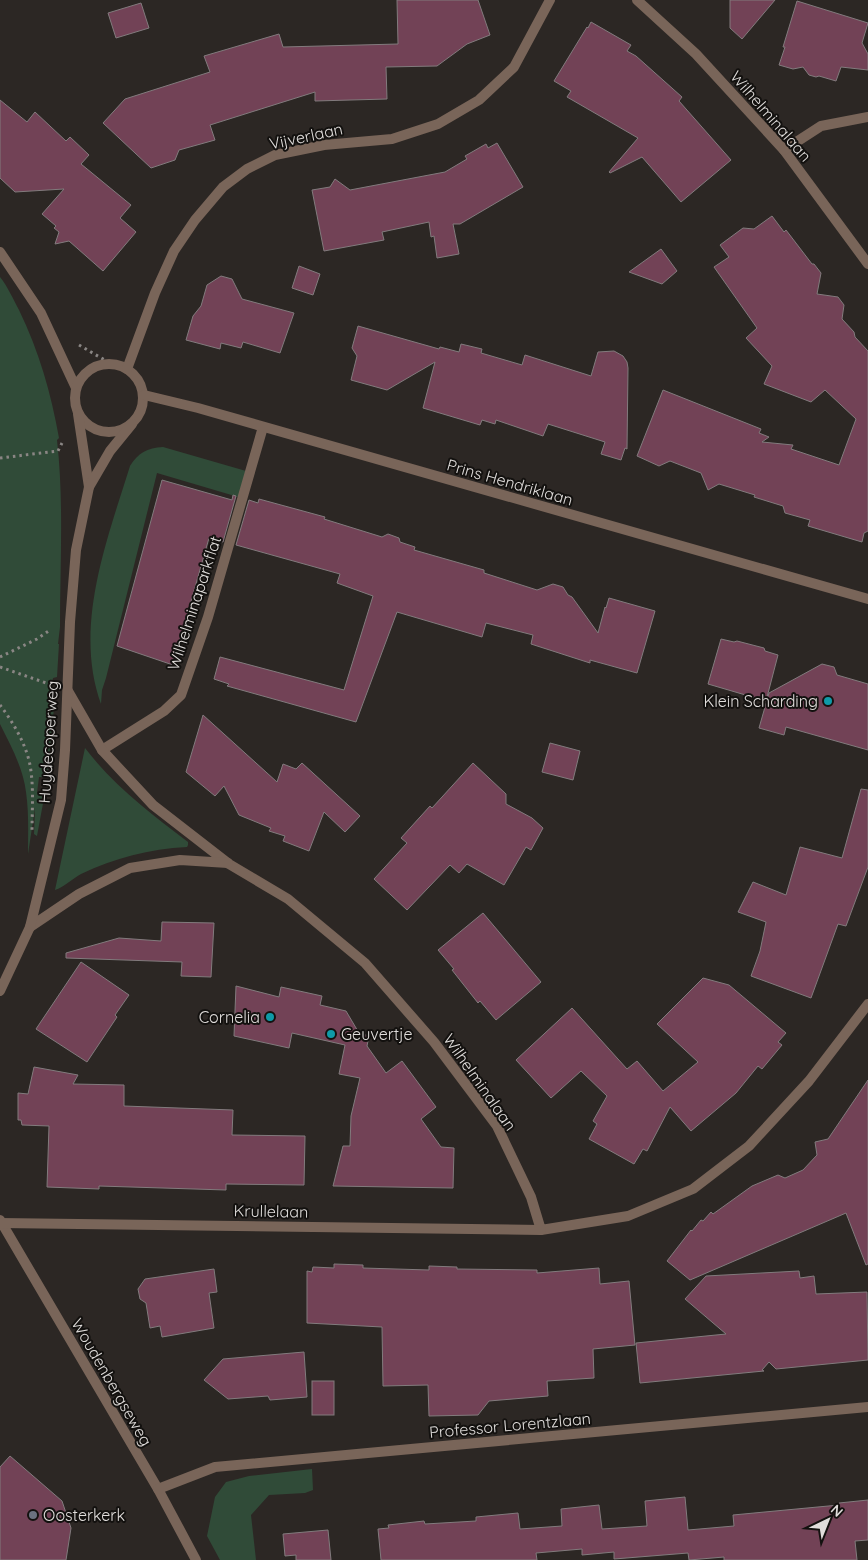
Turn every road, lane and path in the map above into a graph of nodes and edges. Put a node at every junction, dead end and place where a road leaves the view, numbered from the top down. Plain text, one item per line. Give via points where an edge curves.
1 (550, 0) edge
2 (637, 0) edge
3 (868, 117) edge
4 (784, 150) junction
5 (0, 252) edge
6 (868, 264) edge
7 (127, 369) junction
8 (76, 388) junction
9 (144, 394) junction
10 (78, 411) junction
11 (132, 424) junction
12 (263, 427) junction
13 (0, 458) edge
14 (89, 487) junction
15 (868, 599) edge
16 (71, 614) junction
17 (0, 657) edge
18 (0, 667) edge
19 (68, 691) junction
20 (0, 705) edge
21 (102, 750) junction
22 (47, 856) junction
23 (229, 864) junction
24 (30, 927) junction
25 (0, 991) edge
26 (868, 1004) edge
27 (1, 1222) edge
28 (541, 1230) junction
29 (868, 1407) edge
30 (158, 1489) junction
31 (196, 1560) edge

1 - 7 street, Vijverlaan via 514,67 479,100 438,124 392,139 324,145 275,155 247,169 223,187 194,220 174,251
2 - 4 street, Wilhelminalaan via 696,54
3 - 4 street via 821,126
4 - 6 street, Wilhelminalaan
5 - 8 street via 41,313
7 - 8 street via 120,365 100,365 90,370
7 - 9 street via 138,380
8 - 10 street
9 - 11 street via 142,408
9 - 12 street, Prins Hendriklaan
10 - 11 street via 88,425 101,431 117,432
10 - 13 path via 58,451
10 - 14 street, Huydecoperweg
11 - 14 street, Huydecoperweg via 110,451
12 - 15 street, Prins Hendriklaan
12 - 21 street, Wilhelminaparkflat via 208,617 181,695 164,711
14 - 16 street, Huydecoperweg via 76,550
16 - 17 path via 37,639
16 - 19 street, Huydecoperweg
18 - 19 path
19 - 21 street, Wilhelminalaan
19 - 22 street, Huydecoperweg via 61,800
20 - 22 path via 24,745 30,764 32,846
21 - 23 street, Wilhelminalaan via 153,805
22 - 24 street, Huydecoperweg
23 - 24 street, Wilhelminalaan via 180,860 130,868 79,894
23 - 28 street, Wilhelminalaan via 288,899 365,963 434,1042 498,1126 531,1197
24 - 25 street, Huydecoperweg
26 - 28 street via 809,1081 749,1146 693,1189 628,1216
27 - 28 street, Krullelaan
27 - 30 street, Woudenbergseweg
29 - 30 street, Professor Lorentzlaan via 215,1467
30 - 31 street, Woudenbergseweg

